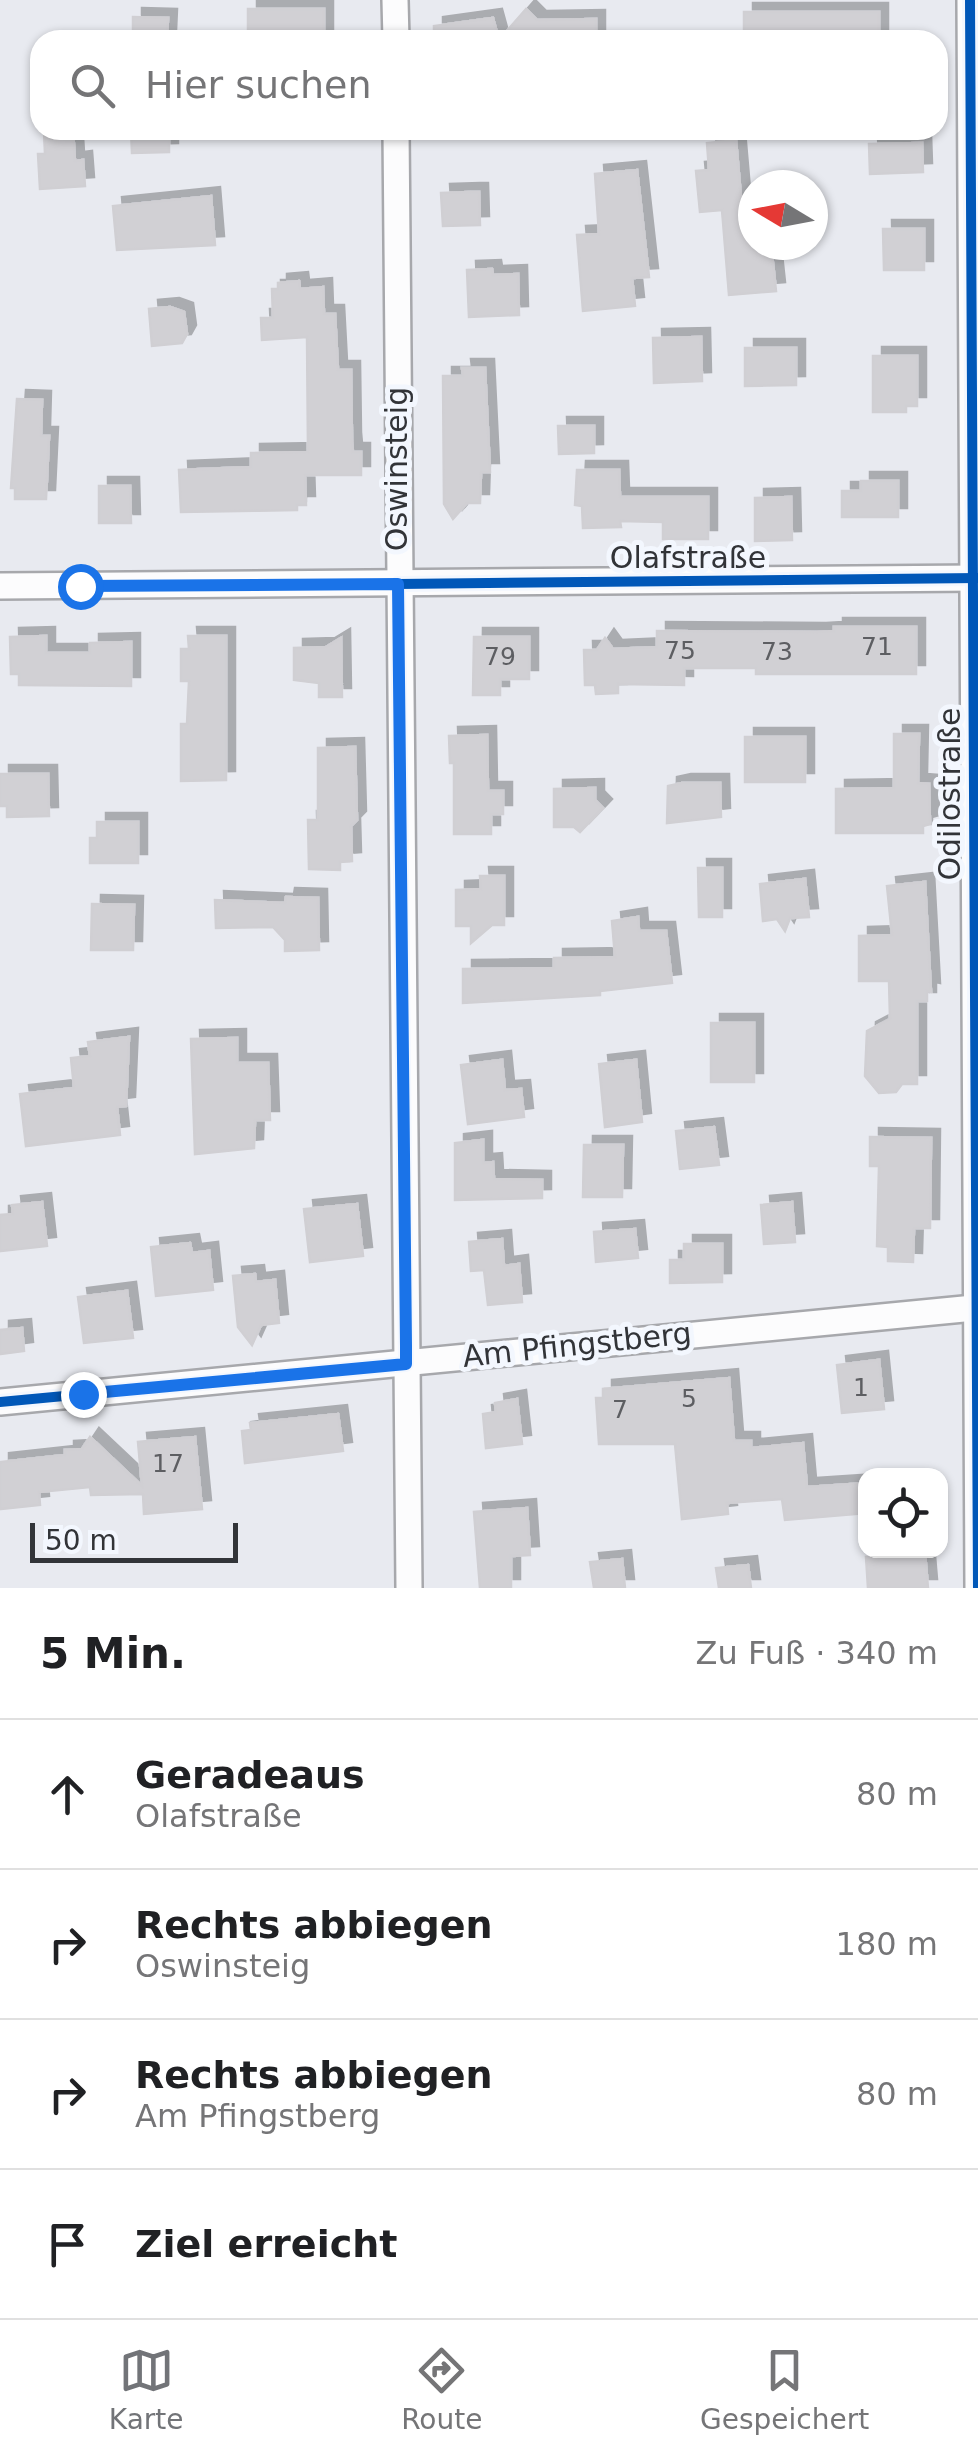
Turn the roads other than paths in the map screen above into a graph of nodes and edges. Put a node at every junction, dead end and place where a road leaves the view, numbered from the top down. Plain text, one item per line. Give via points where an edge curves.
1 (395, 0) edge
2 (970, 0) edge
3 (396, 30) edge
4 (396, 140) edge
5 (976, 578) edge
6 (398, 584) junction
7 (0, 586) edge
8 (974, 1308) junction
9 (406, 1364) junction
10 (0, 1402) edge
11 (409, 1588) edge
12 (978, 1588) edge

1 - 3 street
2 - 5 street, Odilostraße
4 - 6 street, Oswinsteig
5 - 6 street, Olafstraße
5 - 8 street, Odilostraße
6 - 7 street, Olafstraße
6 - 9 street, Oswinsteig
8 - 9 street, Am Pfingstberg
8 - 12 street, Odilostraße
9 - 10 street, Am Pfingstberg
9 - 11 street, Oswinsteig

